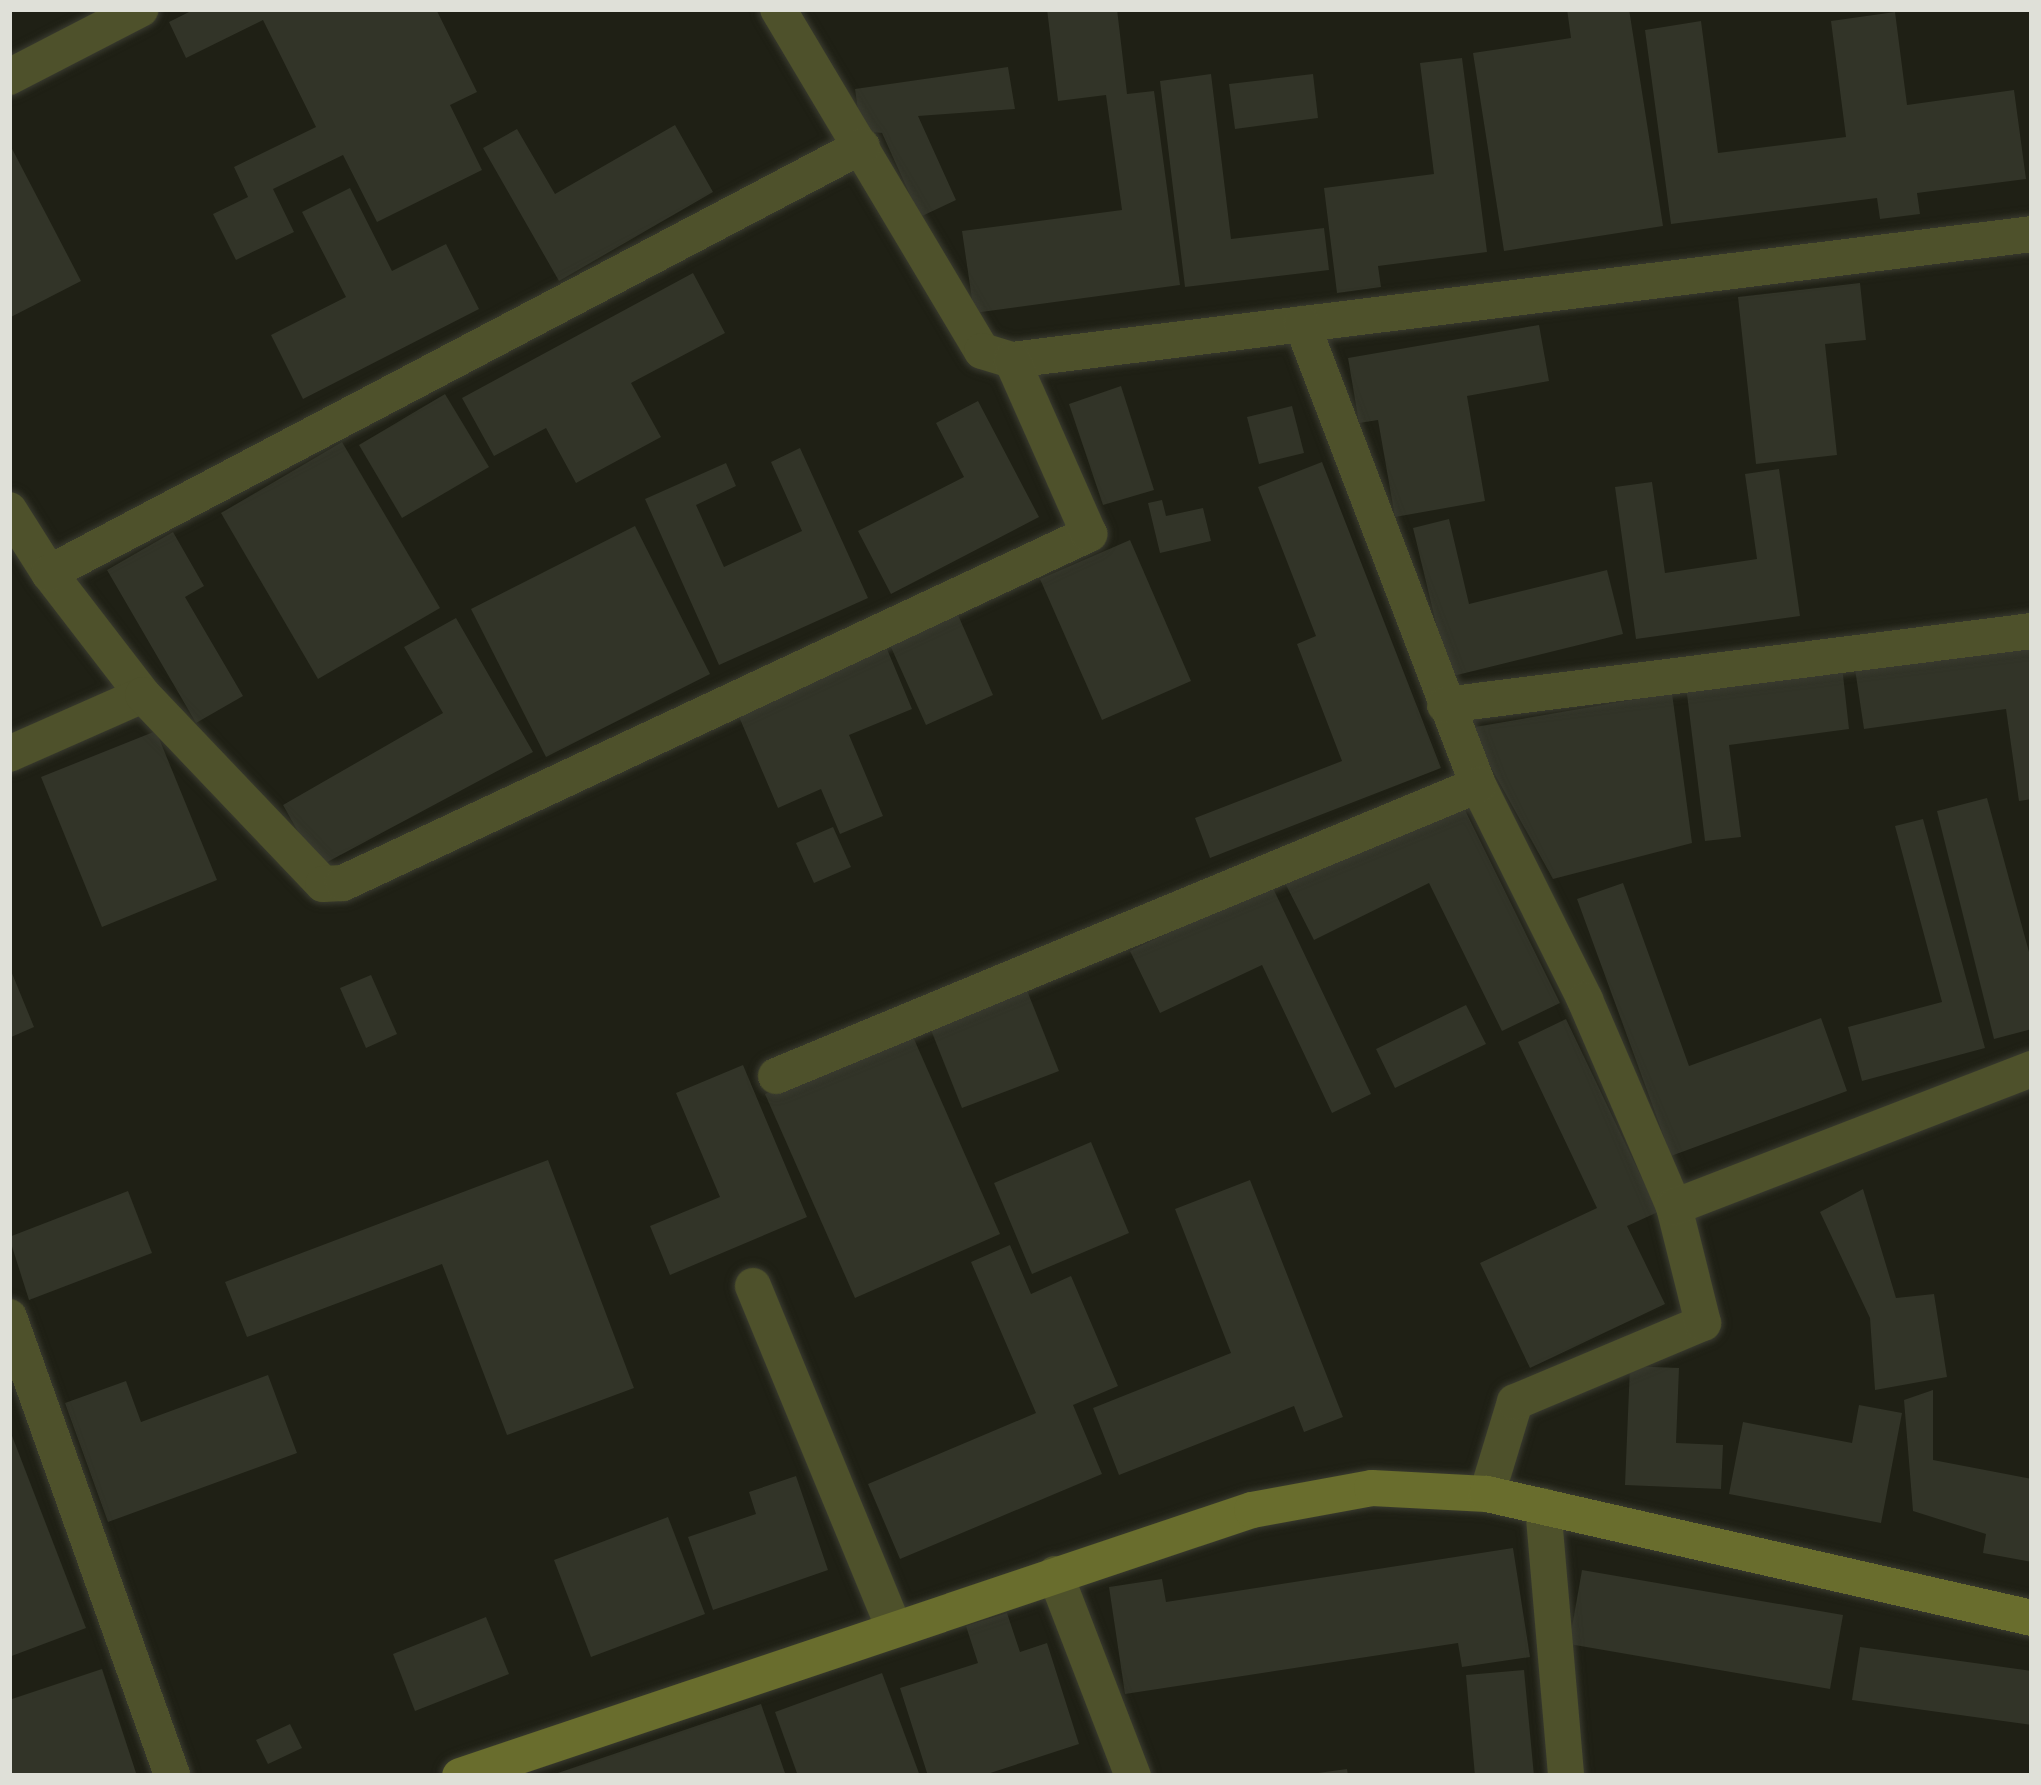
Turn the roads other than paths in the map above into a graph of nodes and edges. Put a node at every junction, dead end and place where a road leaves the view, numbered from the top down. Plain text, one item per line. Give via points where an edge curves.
1 (141, 9) edge
2 (778, 9) edge
3 (9, 76) edge
4 (862, 146) junction
5 (2032, 234) edge
6 (1302, 324) junction
7 (1012, 360) junction
8 (9, 510) edge
9 (49, 573) junction
10 (2032, 631) edge
11 (143, 695) junction
12 (1445, 705) junction
13 (9, 754) edge
14 (1478, 785) junction
15 (2032, 1070) edge
16 (776, 1076) dead end
17 (1674, 1207) junction
18 (753, 1286) dead end
19 (9, 1317) edge
20 (1487, 1495) junction
21 (1543, 1506) junction
22 (1055, 1574) junction
23 (2032, 1618) edge
24 (893, 1626) junction
25 (172, 1776) edge
26 (460, 1776) edge
27 (1133, 1776) edge
28 (1566, 1776) edge

1 - 3 street
2 - 4 street
4 - 7 street via 982,351
4 - 9 street
5 - 6 street
6 - 7 street
6 - 12 street
7 - 11 street via 1088,534 343,883 323,884
8 - 9 street
9 - 11 street
10 - 12 street
11 - 13 street
12 - 14 street
14 - 16 street
14 - 17 street via 1585,1000
15 - 17 street
17 - 20 street via 1703,1323 1515,1402
18 - 24 street
19 - 25 street
20 - 21 street
20 - 22 street via 1372,1488 1252,1510
21 - 23 street
21 - 28 street
22 - 24 street
22 - 27 street
24 - 26 street

